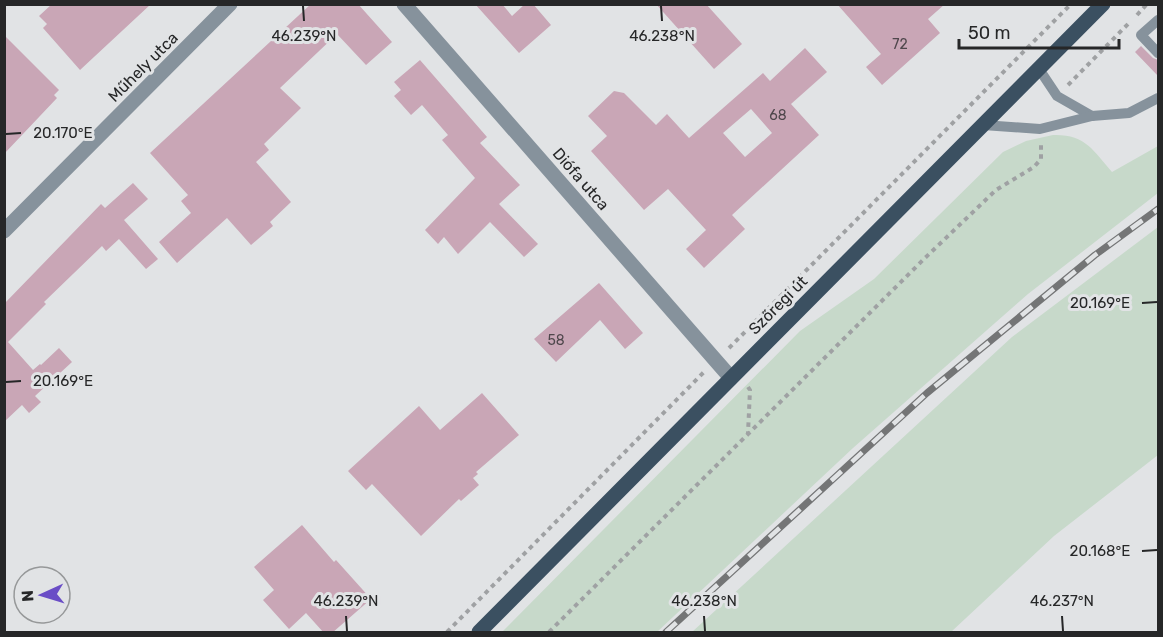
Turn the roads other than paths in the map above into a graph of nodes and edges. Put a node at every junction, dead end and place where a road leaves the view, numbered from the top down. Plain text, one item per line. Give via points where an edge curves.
1 (230, 4) edge
2 (404, 4) edge
3 (1103, 4) edge
4 (1158, 20) edge
5 (1158, 53) edge
6 (1039, 69) junction
7 (1158, 98) edge
8 (1092, 116) junction
9 (983, 125) junction
10 (4, 231) edge
11 (731, 378) junction
12 (479, 633) edge

1 - 10 street, Műhely utca
2 - 11 street, Diófa utca
3 - 6 main road, Szőregi út
4 - 5 lane via 1140,35
6 - 8 lane via 1057,96
6 - 9 main road, Szőregi út
7 - 8 lane via 1129,113
8 - 9 lane via 1040,129
9 - 11 main road, Szőregi út
11 - 12 main road, Szőregi út

